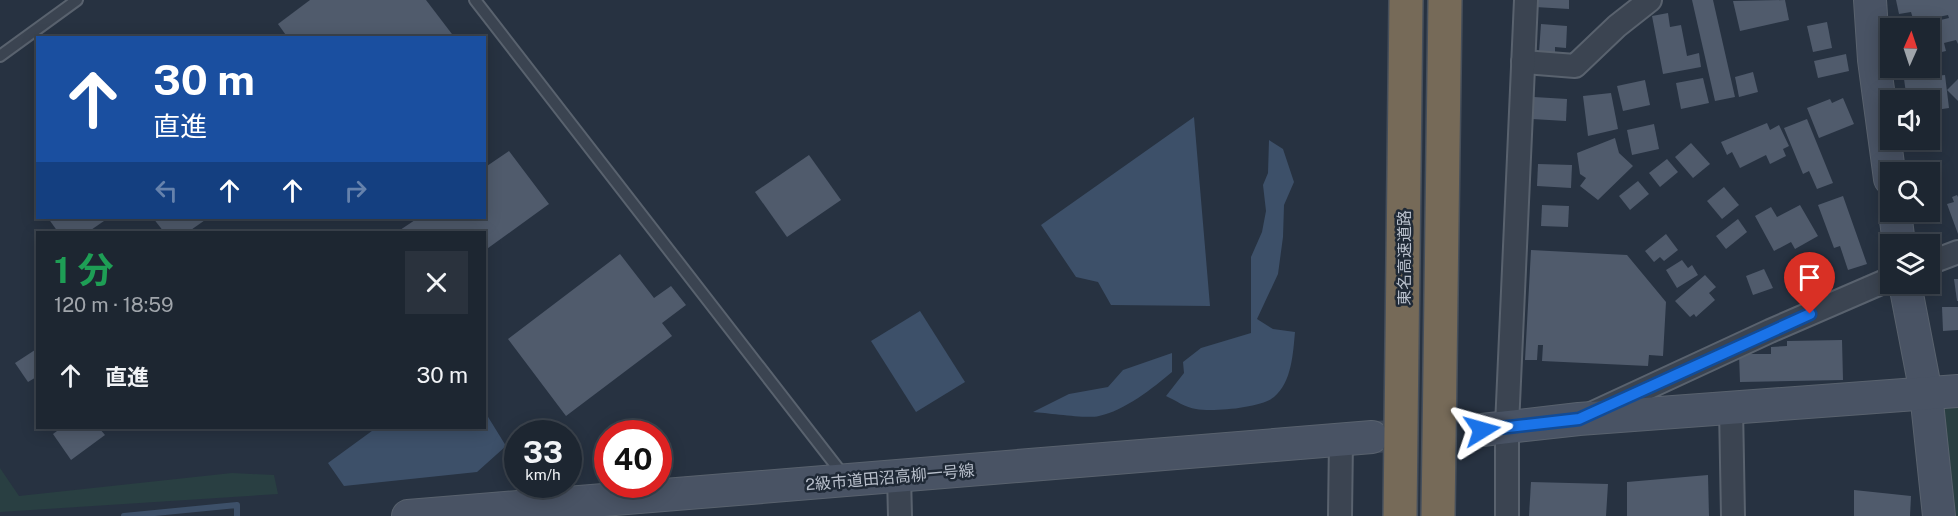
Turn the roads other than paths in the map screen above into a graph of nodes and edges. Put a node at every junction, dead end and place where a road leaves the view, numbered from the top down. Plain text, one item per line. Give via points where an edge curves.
1 (77, 0) edge
2 (475, 0) edge
3 (1406, 0) edge
4 (1445, 0) edge
5 (1526, 0) edge
6 (1650, 0) edge
7 (1870, 0) edge
8 (0, 56) edge
9 (1523, 62) junction
10 (1888, 162) edge
11 (1958, 252) edge
12 (1940, 259) edge
13 (1880, 283) edge
14 (1907, 294) edge
15 (1958, 391) edge
16 (1926, 393) junction
17 (1731, 408) junction
18 (1590, 419) junction
19 (1495, 428) junction
20 (1372, 437) tunnel mouth
21 (1341, 440) junction
22 (899, 476) junction
23 (847, 480) junction
24 (408, 516) edge
25 (900, 516) edge
26 (1340, 516) edge
27 (1400, 516) edge
28 (1438, 516) edge
29 (1507, 516) edge
30 (1733, 516) edge
31 (1939, 516) edge

1 - 8 lane
2 - 23 lane
3 - 27 highway, 東名高速道路
4 - 28 highway
5 - 9 street
6 - 9 street via 1575,66
7 - 10 street
9 - 19 street
11 - 12 street
13 - 18 street via 1770,331
14 - 16 street
15 - 16 street
16 - 17 street
16 - 31 street
17 - 18 street
17 - 30 street
18 - 19 street
19 - 29 street
20 - 21 street, 2級市道田沼高柳一号線
21 - 22 street, 2級市道田沼高柳一号線
21 - 26 street
22 - 23 street, 2級市道田沼高柳一号線
22 - 25 street
23 - 24 street, 2級市道田沼高柳一号線

